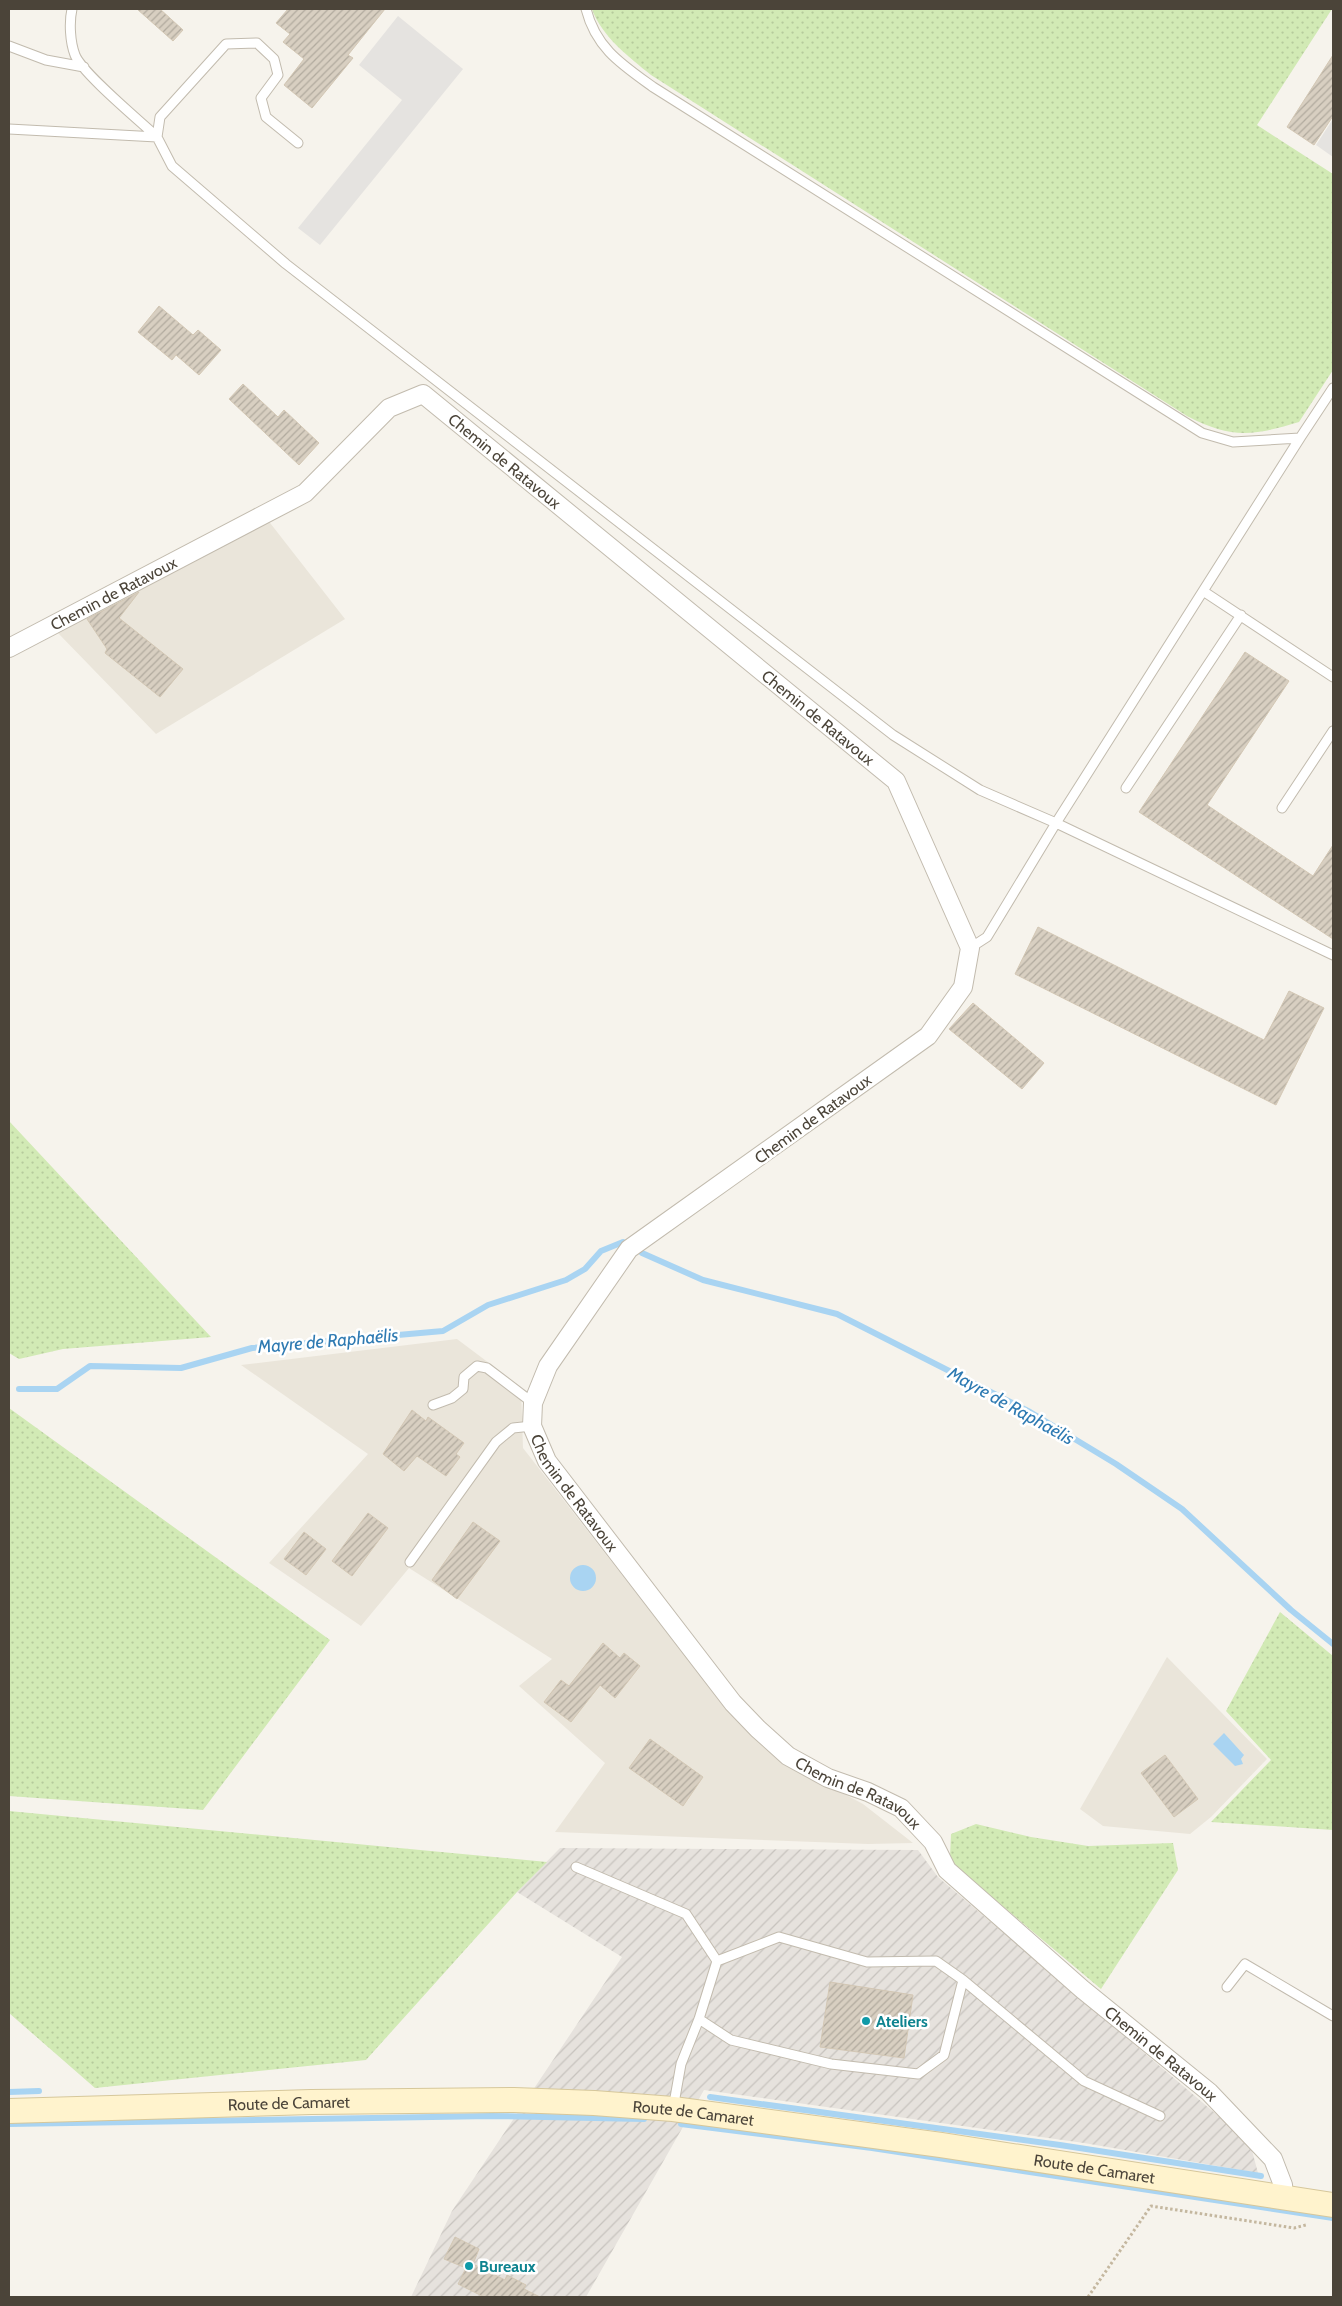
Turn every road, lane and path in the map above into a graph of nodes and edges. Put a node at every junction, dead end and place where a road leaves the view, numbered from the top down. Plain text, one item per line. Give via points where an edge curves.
1 (72, 9) edge
2 (586, 9) edge
3 (9, 46) edge
4 (84, 66) junction
5 (9, 129) edge
6 (157, 137) junction
7 (298, 143) dead end
8 (1333, 388) edge
9 (1300, 438) junction
10 (1203, 590) junction
11 (1240, 615) junction
12 (9, 648) edge
13 (1333, 677) edge
14 (1333, 731) edge
15 (1126, 788) dead end
16 (1282, 808) dead end
17 (1056, 823) junction
18 (970, 948) junction
19 (1333, 956) edge
20 (532, 1403) junction
21 (433, 1405) dead end
22 (532, 1426) junction
23 (410, 1562) dead end
24 (576, 1867) dead end
25 (717, 1961) junction
26 (963, 1980) junction
27 (1227, 1987) dead end
28 (1333, 2016) edge
29 (699, 2019) junction
30 (673, 2109) junction
31 (9, 2111) edge
32 (1160, 2116) dead end
33 (1284, 2196) junction
34 (1325, 2203) edge
35 (1088, 2297) edge

1 - 4 lane via 70,20 75,55
2 - 9 lane via 591,28 614,58 653,87 1202,433 1233,442
3 - 4 lane via 46,60
4 - 6 lane
5 - 6 lane
6 - 7 lane via 160,117 226,44 257,44 274,59 278,75 261,98 266,117
6 - 17 lane via 172,166 286,264 894,735 980,790
8 - 9 lane
9 - 10 lane
10 - 11 lane
10 - 17 lane
11 - 13 lane
11 - 15 lane
12 - 18 street, Chemin de Ratavoux via 305,493 389,408 423,394 896,781
14 - 16 lane
17 - 18 lane via 987,937
17 - 19 lane
18 - 20 street, Chemin de Ratavoux via 963,987 928,1036 629,1249 548,1366
20 - 21 lane via 487,1368 477,1366 464,1377 463,1389 452,1398
20 - 22 street, Chemin de Ratavoux
22 - 23 lane via 513,1428 496,1442
22 - 33 street, Chemin de Ratavoux via 548,1461 733,1703 788,1756 828,1778 901,1808 933,1842 947,1870 1082,1989 1209,2092 1273,2159
24 - 25 lane via 686,1914
25 - 26 lane via 779,1937 867,1962 936,1962
25 - 29 lane
26 - 29 lane via 944,2055 918,2074 831,2064 731,2040
26 - 32 lane via 1084,2081
27 - 28 lane via 1245,1964
29 - 30 lane via 681,2064
30 - 31 main road, Route de Camaret via 514,2100
30 - 33 main road, Route de Camaret
33 - 34 main road, Route de Camaret
34 - 35 path via 1307,2224 1294,2228 1151,2206

